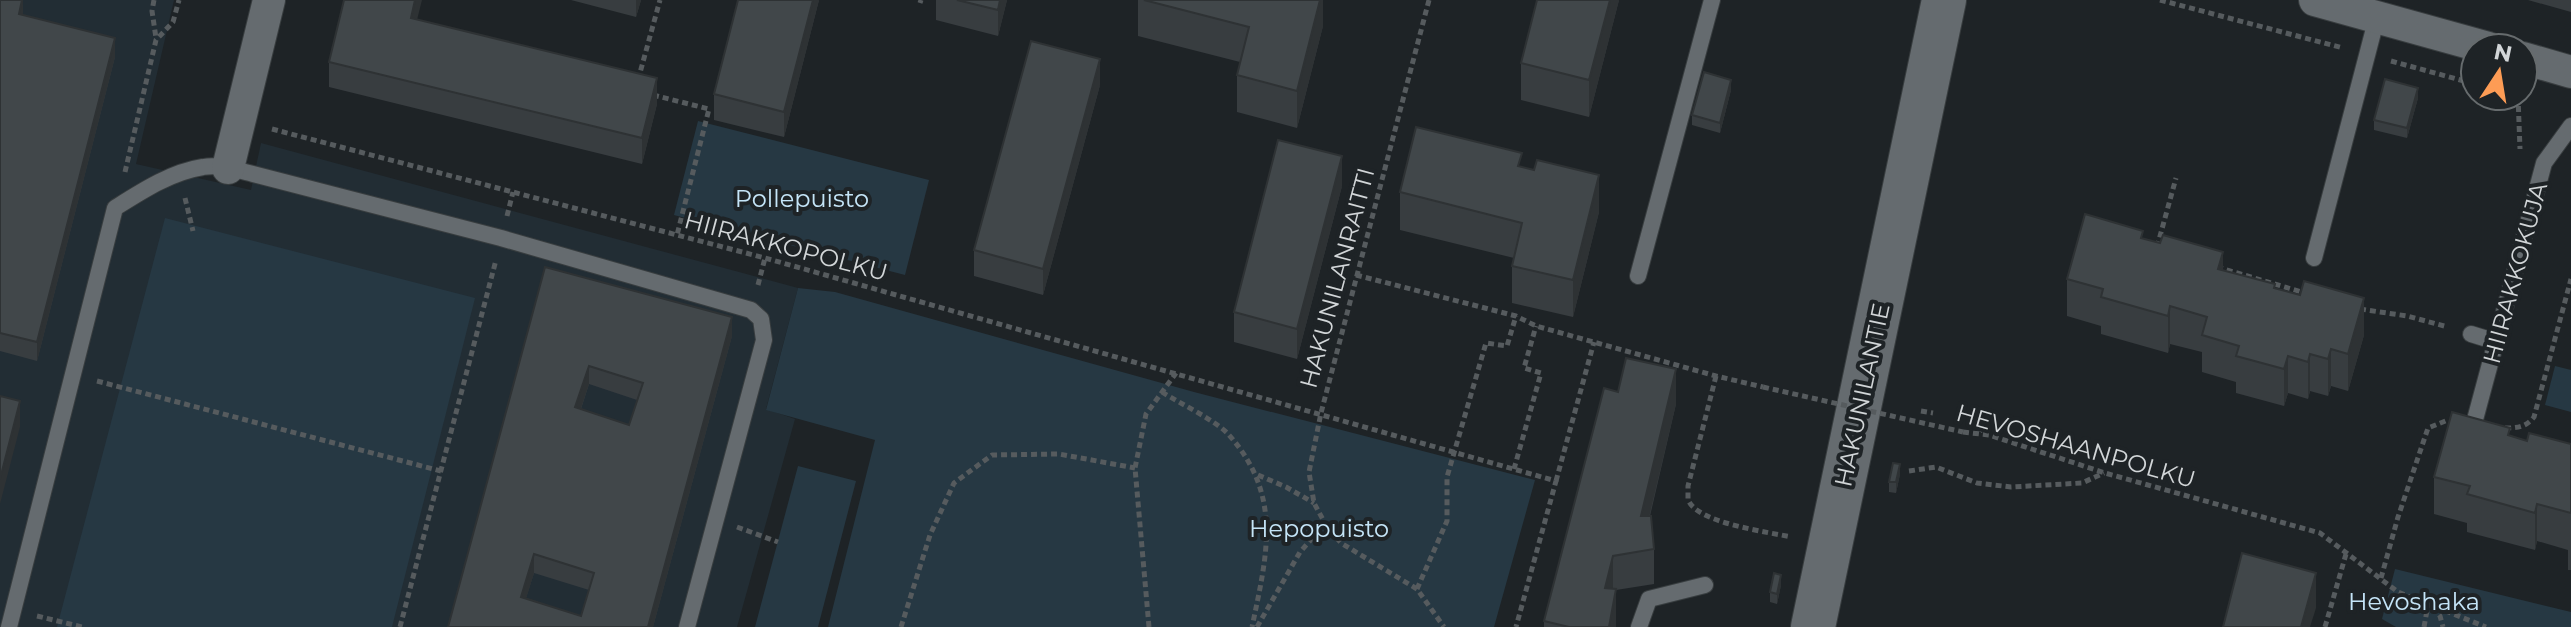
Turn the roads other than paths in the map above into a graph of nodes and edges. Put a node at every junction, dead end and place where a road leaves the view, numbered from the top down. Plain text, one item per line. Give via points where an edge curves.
1 (269, 0) edge
2 (1712, 0) edge
3 (1927, 0) edge
4 (1944, 0) edge
5 (2315, 0) edge
6 (2377, 17) junction
7 (2459, 40) edge
8 (2539, 63) edge
9 (2571, 72) edge
10 (2571, 126) edge
11 (1911, 163) junction
12 (228, 168) junction
13 (2314, 258) road end
14 (1638, 276) dead end
15 (2471, 334) road end
16 (2497, 342) junction
17 (2473, 427) edge
18 (1705, 585) dead end
19 (9, 627) edge
20 (687, 627) edge
21 (1639, 627) edge
22 (1813, 627) edge

1 - 12 street
2 - 14 lane
3 - 11 main road, HAKUNILANTIE via 1912,70
4 - 11 main road, HAKUNILANTIE
5 - 6 street
6 - 7 street
6 - 13 lane
8 - 9 street
10 - 16 lane, HIIRAKKOKUJA via 2544,163
11 - 22 main road, HAKUNILANTIE
12 - 19 lane via 204,166 183,173 115,208
12 - 20 lane via 733,303 761,319 764,340
15 - 16 lane
16 - 17 lane, HIIRAKKOKUJA
18 - 21 lane via 1649,599

